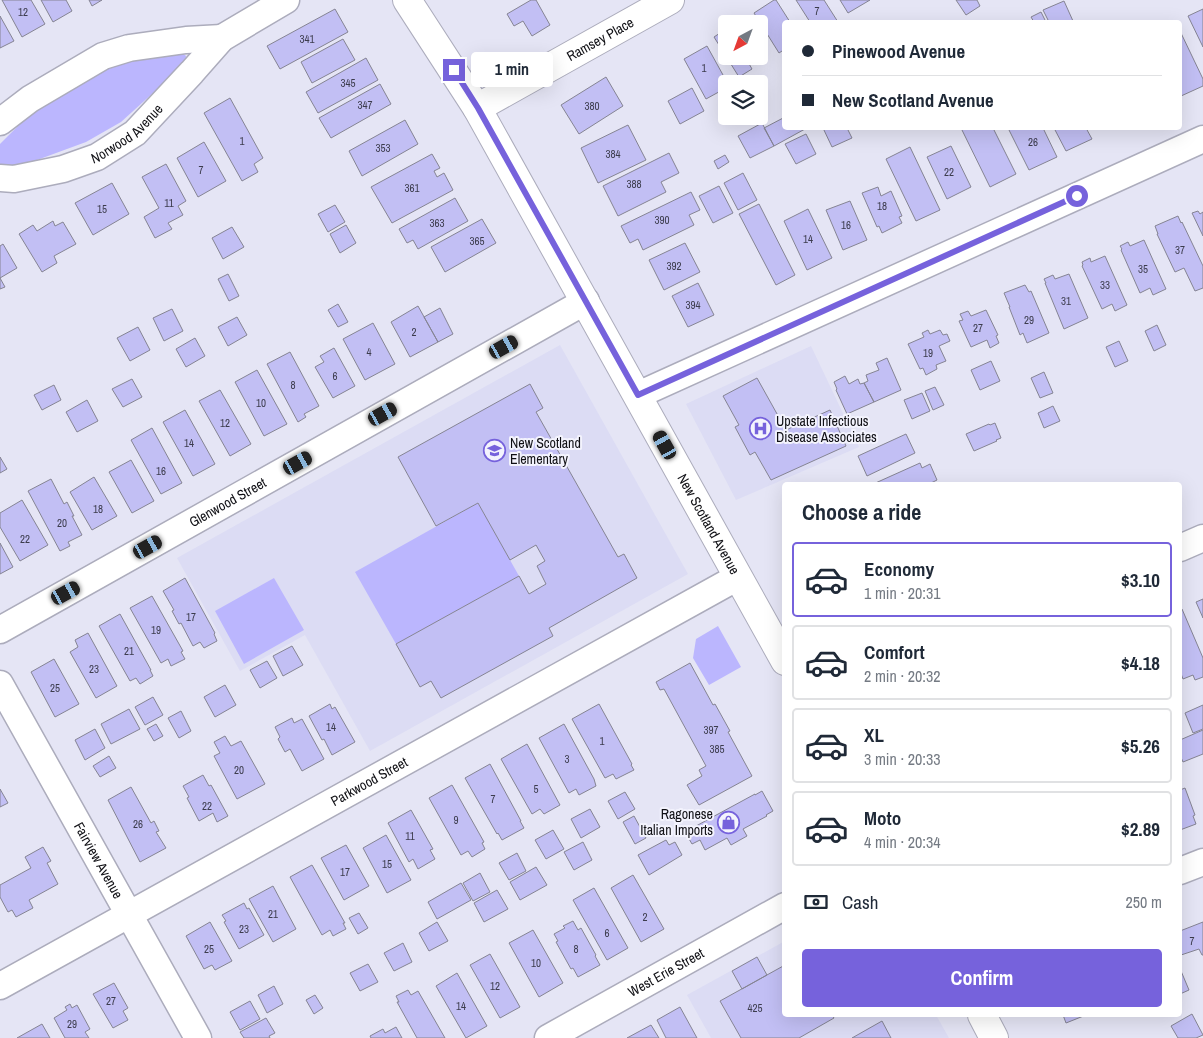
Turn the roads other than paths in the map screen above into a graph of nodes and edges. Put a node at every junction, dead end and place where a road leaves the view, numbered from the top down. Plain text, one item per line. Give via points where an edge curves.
1 (286, 0) edge
2 (406, 0) edge
3 (670, 0) edge
4 (222, 38) junction
5 (478, 108) junction
6 (0, 122) edge
7 (1203, 139) edge
8 (0, 178) edge
9 (586, 301) junction
10 (638, 395) junction
11 (1203, 538) edge
12 (1182, 547) edge
13 (738, 577) junction
14 (0, 630) edge
15 (782, 656) edge
16 (0, 684) edge
17 (1203, 862) edge
18 (1182, 870) edge
19 (782, 908) edge
20 (129, 915) junction
21 (0, 986) edge
22 (983, 1017) edge
23 (198, 1038) edge
24 (548, 1038) edge
25 (994, 1038) edge

1 - 4 street, Norwood Avenue
2 - 5 street, New Scotland Avenue
3 - 5 street, Ramsey Place
4 - 6 street, Norwood Avenue via 129,48 104,56 30,99
4 - 8 street, Norwood Avenue via 135,133 96,157 63,169 14,179
5 - 9 street, New Scotland Avenue
7 - 10 street
9 - 10 street, New Scotland Avenue
9 - 14 street, Glenwood Street
10 - 13 street, New Scotland Avenue
11 - 12 street
13 - 15 street, New Scotland Avenue
13 - 20 street, Parkwood Street
16 - 20 street, Fairview Avenue
17 - 18 street
19 - 24 street, West Erie Street
20 - 21 street, Parkwood Street
20 - 23 street, Fairview Avenue
22 - 25 street

